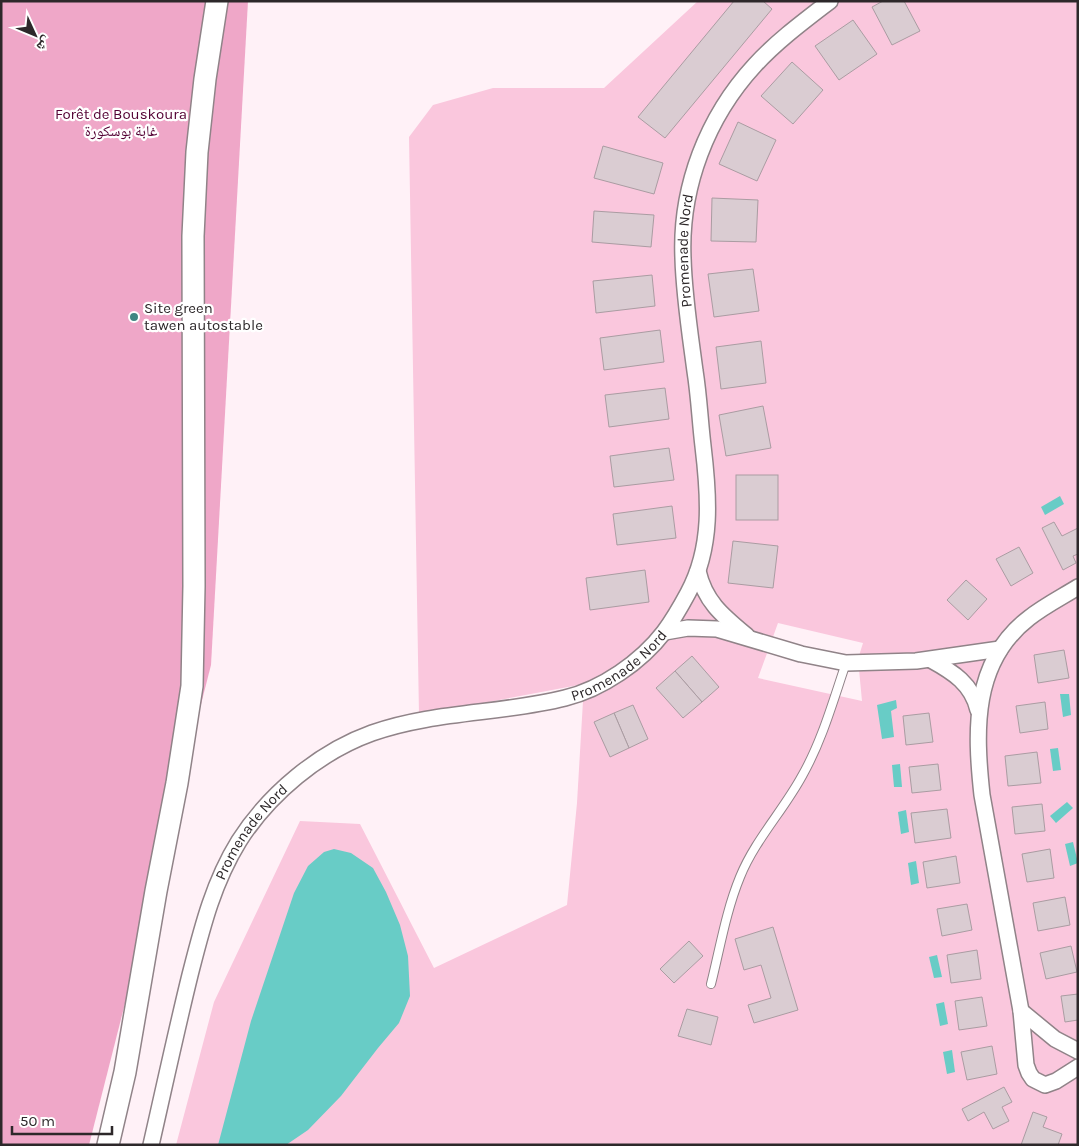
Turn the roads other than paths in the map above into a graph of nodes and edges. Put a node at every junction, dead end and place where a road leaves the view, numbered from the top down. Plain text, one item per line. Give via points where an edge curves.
1 (217, 1) edge
2 (830, 1) edge
3 (698, 571) junction
4 (1078, 587) edge
5 (665, 632) junction
6 (752, 640) junction
7 (1000, 650) junction
8 (931, 660) junction
9 (846, 663) junction
10 (979, 712) junction
11 (711, 984) dead end
12 (1021, 1011) junction
13 (1078, 1051) edge
14 (1078, 1067) edge
15 (108, 1145) edge
16 (152, 1145) edge

1 - 15 street via 197,152 193,236 192,686 125,1072
2 - 3 street, Promenade Nord via 785,36 733,91 708,133 690,185 682,256 708,505 707,533
3 - 5 street, Promenade Nord
3 - 6 street via 711,602
4 - 7 street via 1029,617
5 - 6 street via 707,628
5 - 16 street, Promenade Nord via 628,667 596,686 569,697 427,719 373,733 326,756 274,798 237,845 213,892 179,1022
6 - 9 street
7 - 8 street
7 - 10 street via 985,682
8 - 9 street
8 - 10 street via 969,687
9 - 11 lane via 809,764 740,877
10 - 12 street via 982,795
12 - 13 street via 1055,1039
12 - 14 street via 1026,1065 1033,1079 1049,1084

